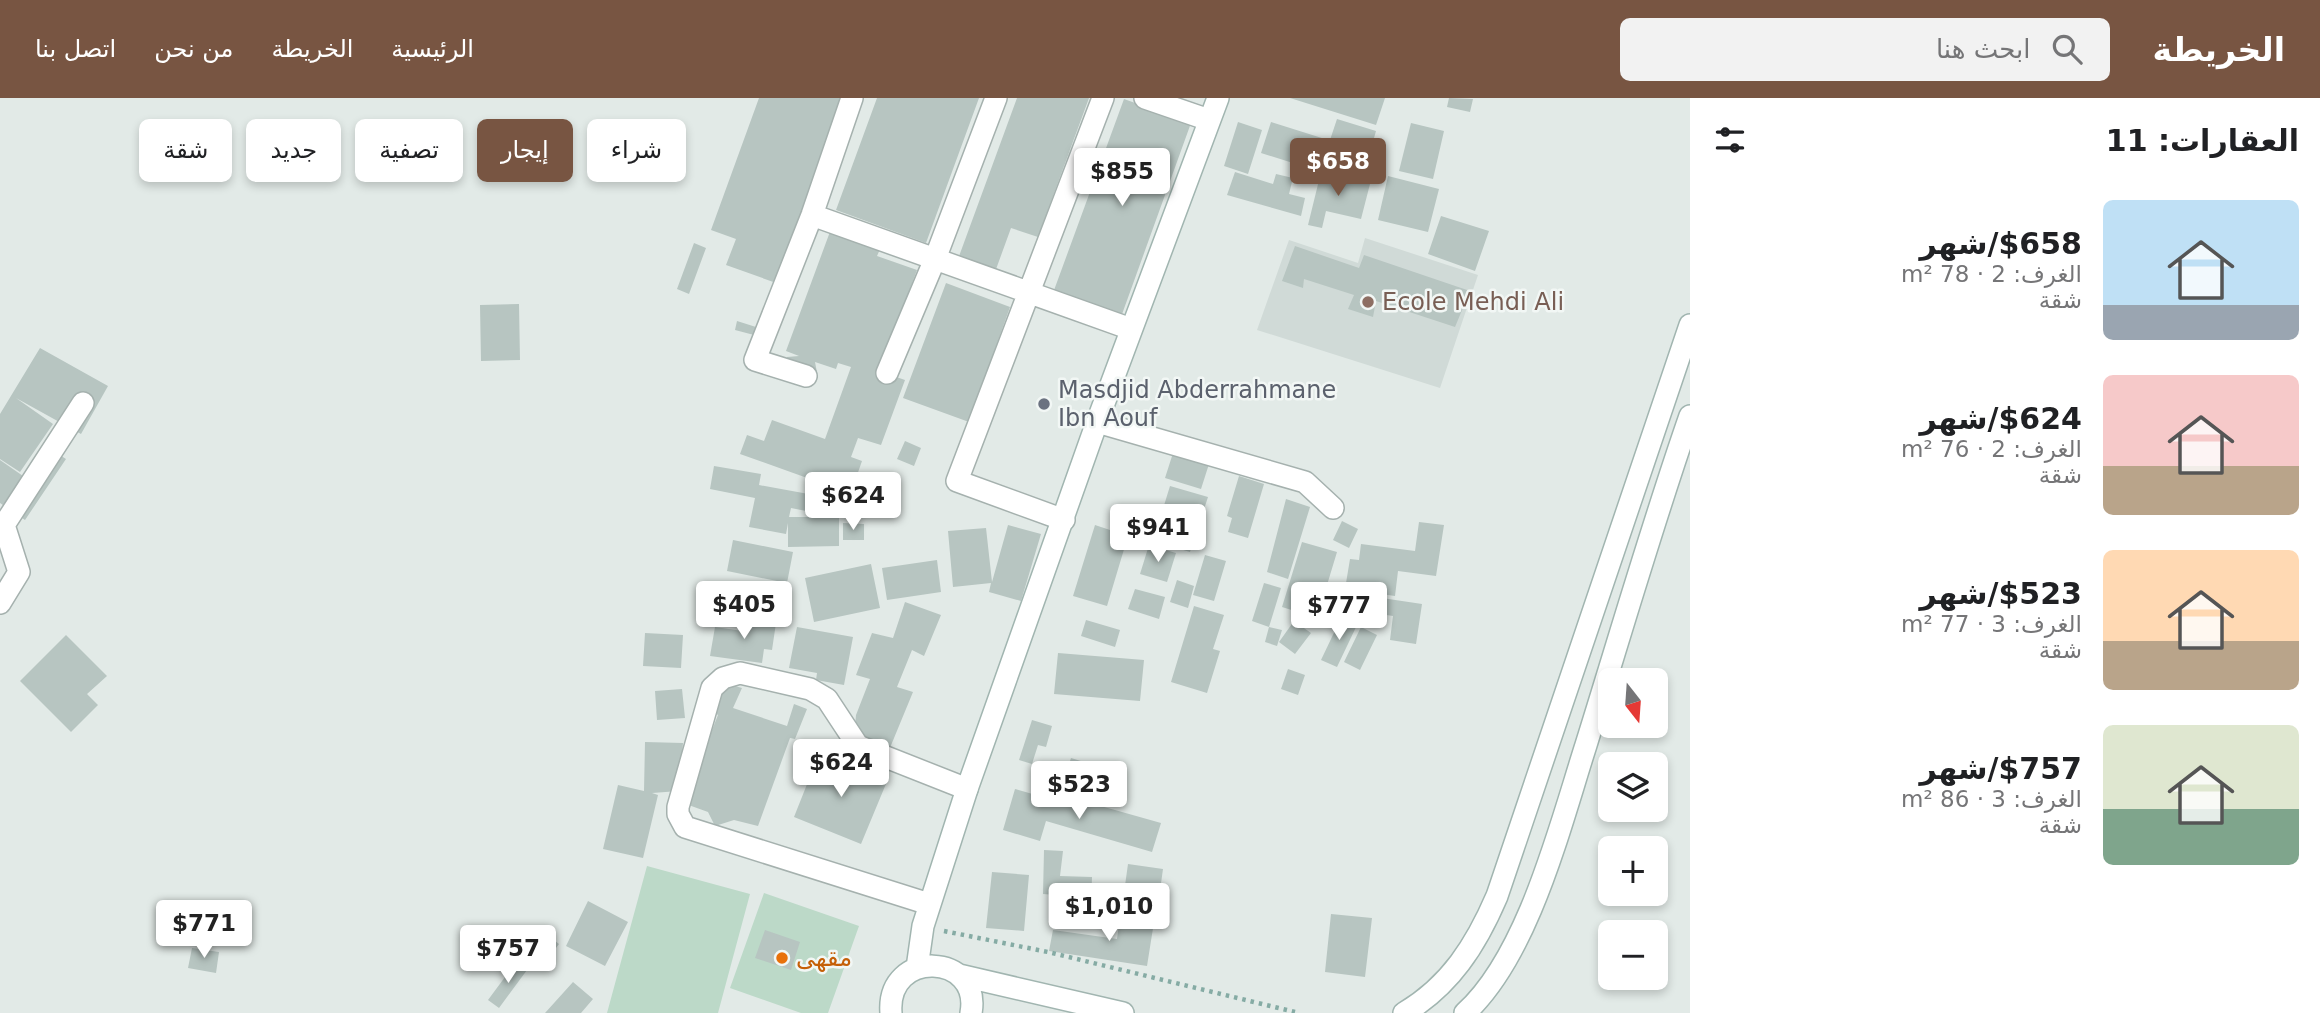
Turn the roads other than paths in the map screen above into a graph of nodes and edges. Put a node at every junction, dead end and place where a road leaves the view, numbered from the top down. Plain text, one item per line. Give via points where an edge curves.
1 (852, 98) edge
2 (996, 98) edge
3 (1103, 98) edge
4 (1145, 98) edge
5 (1217, 98) edge
6 (1209, 120) junction
7 (812, 215) junction
8 (935, 259) junction
9 (1028, 292) junction
10 (1690, 325) edge
11 (1131, 329) junction
12 (887, 373) dead end
13 (806, 376) dead end
14 (83, 403) dead end
15 (1690, 416) edge
16 (1097, 422) junction
17 (1333, 508) dead end
18 (1064, 520) junction
19 (0, 603) edge
20 (967, 789) junction
21 (929, 904) junction
22 (917, 968) junction
23 (959, 975) junction
24 (891, 1013) edge
25 (971, 1013) edge
26 (1123, 1013) edge
27 (1404, 1013) edge
28 (1465, 1013) edge

1 - 7 street
2 - 8 street
3 - 9 street
4 - 6 street
5 - 6 street
6 - 11 street
7 - 8 street
7 - 13 street via 755,360
8 - 9 street
8 - 12 street
9 - 11 street
9 - 18 street via 957,481
10 - 27 street via 1497,896 1479,937 1453,973
11 - 16 street
14 - 19 street via 5,525 19,572
15 - 28 street via 1570,796 1524,926 1503,968
16 - 17 street via 1305,482
16 - 18 street
18 - 20 street
20 - 21 street
20 - 21 street via 858,746 827,699 810,689 740,673 723,678 712,688 678,807 685,827
21 - 22 street
22 - 23 street via 939,966
22 - 24 street via 897,985
23 - 25 street via 969,989
23 - 26 street

